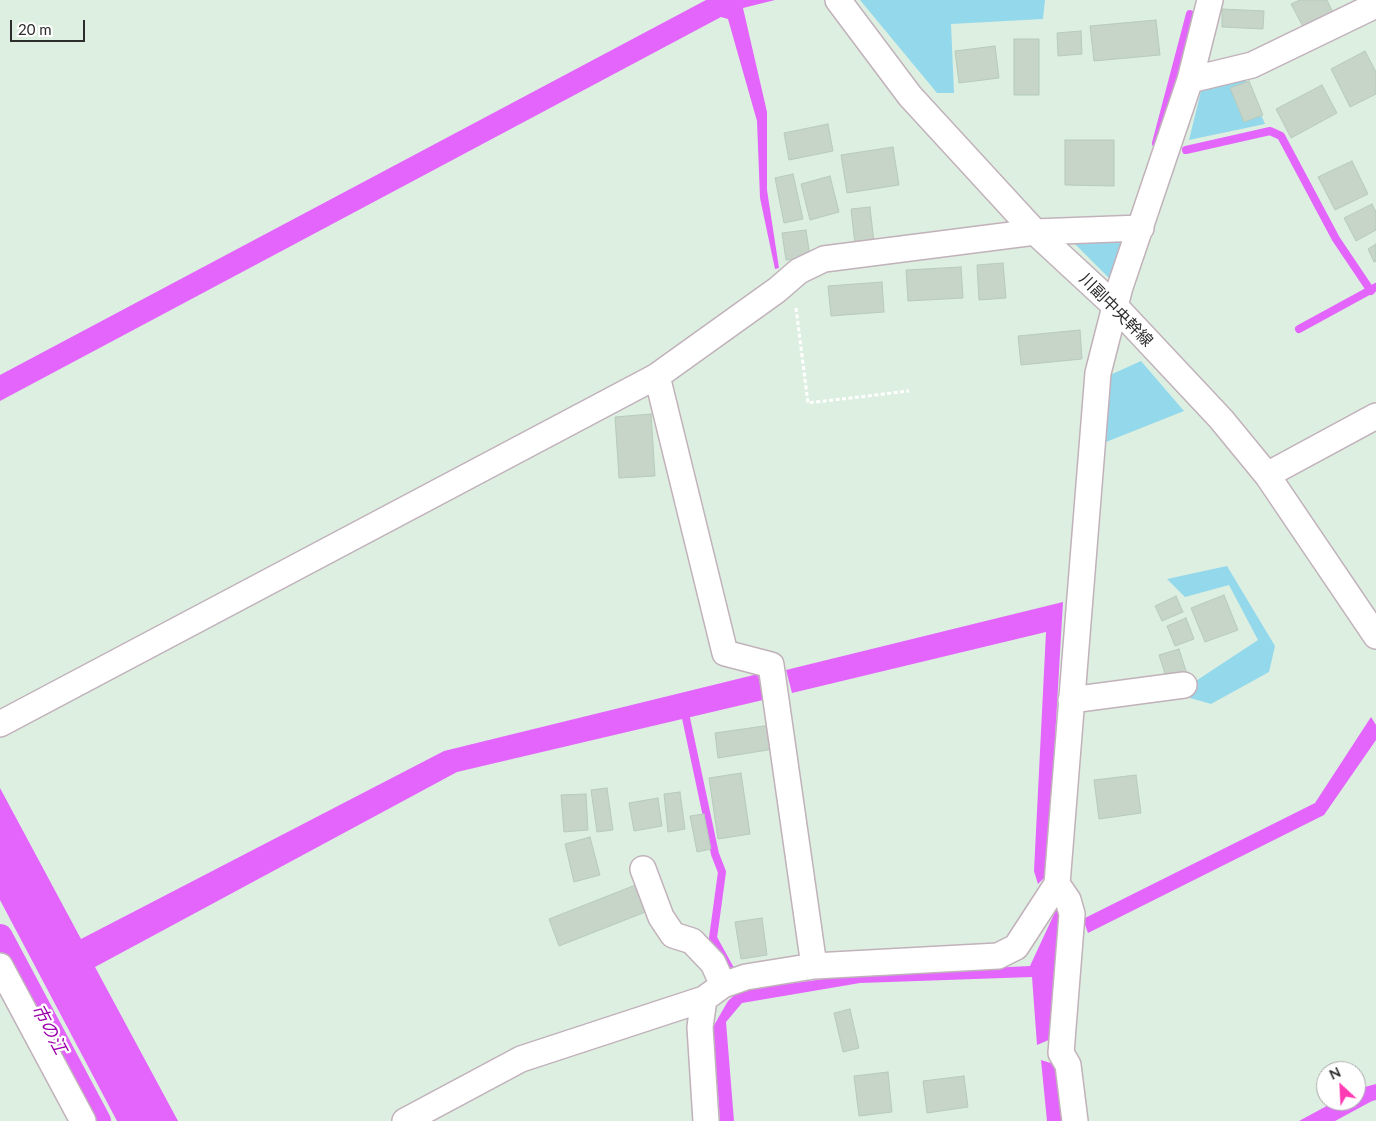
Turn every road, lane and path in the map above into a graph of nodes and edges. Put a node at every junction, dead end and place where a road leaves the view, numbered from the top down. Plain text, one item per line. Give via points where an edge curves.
1 (838, 0) edge
2 (1210, 0) edge
3 (1376, 5) edge
4 (1190, 80) junction
5 (1141, 228) junction
6 (1035, 232) junction
7 (777, 290) junction
8 (1115, 306) junction
9 (658, 376) junction
10 (909, 391) dead end
11 (1376, 416) edge
12 (1267, 475) junction
13 (1376, 636) edge
14 (1184, 685) dead end
15 (1071, 700) junction
16 (0, 724) edge
17 (643, 869) dead end
18 (1057, 884) junction
19 (0, 966) edge
20 (814, 966) junction
21 (713, 992) junction
22 (84, 1121) edge
23 (405, 1121) edge
24 (706, 1121) edge
25 (1076, 1121) edge

1 - 6 street, 川副中央幹線 via 910,96
2 - 4 street
3 - 4 street via 1252,65
4 - 5 street
5 - 6 street
5 - 8 street
6 - 7 street via 824,259 798,271
6 - 8 street, 川副中央幹線
7 - 9 street
7 - 10 path via 796,307 808,403
8 - 12 street, 川副中央幹線 via 1222,419
8 - 15 street via 1098,373
9 - 16 street
9 - 20 street via 725,653 771,665
11 - 12 street
12 - 13 street, 川副中央幹線
14 - 15 street
15 - 18 street
17 - 21 street via 665,923 674,935 692,941 713,963
18 - 20 street via 1016,947 998,956
18 - 25 street via 1068,900 1072,914 1061,1053 1068,1065
19 - 22 street
20 - 21 street via 746,977
21 - 23 street via 521,1059
21 - 24 street via 700,1027

